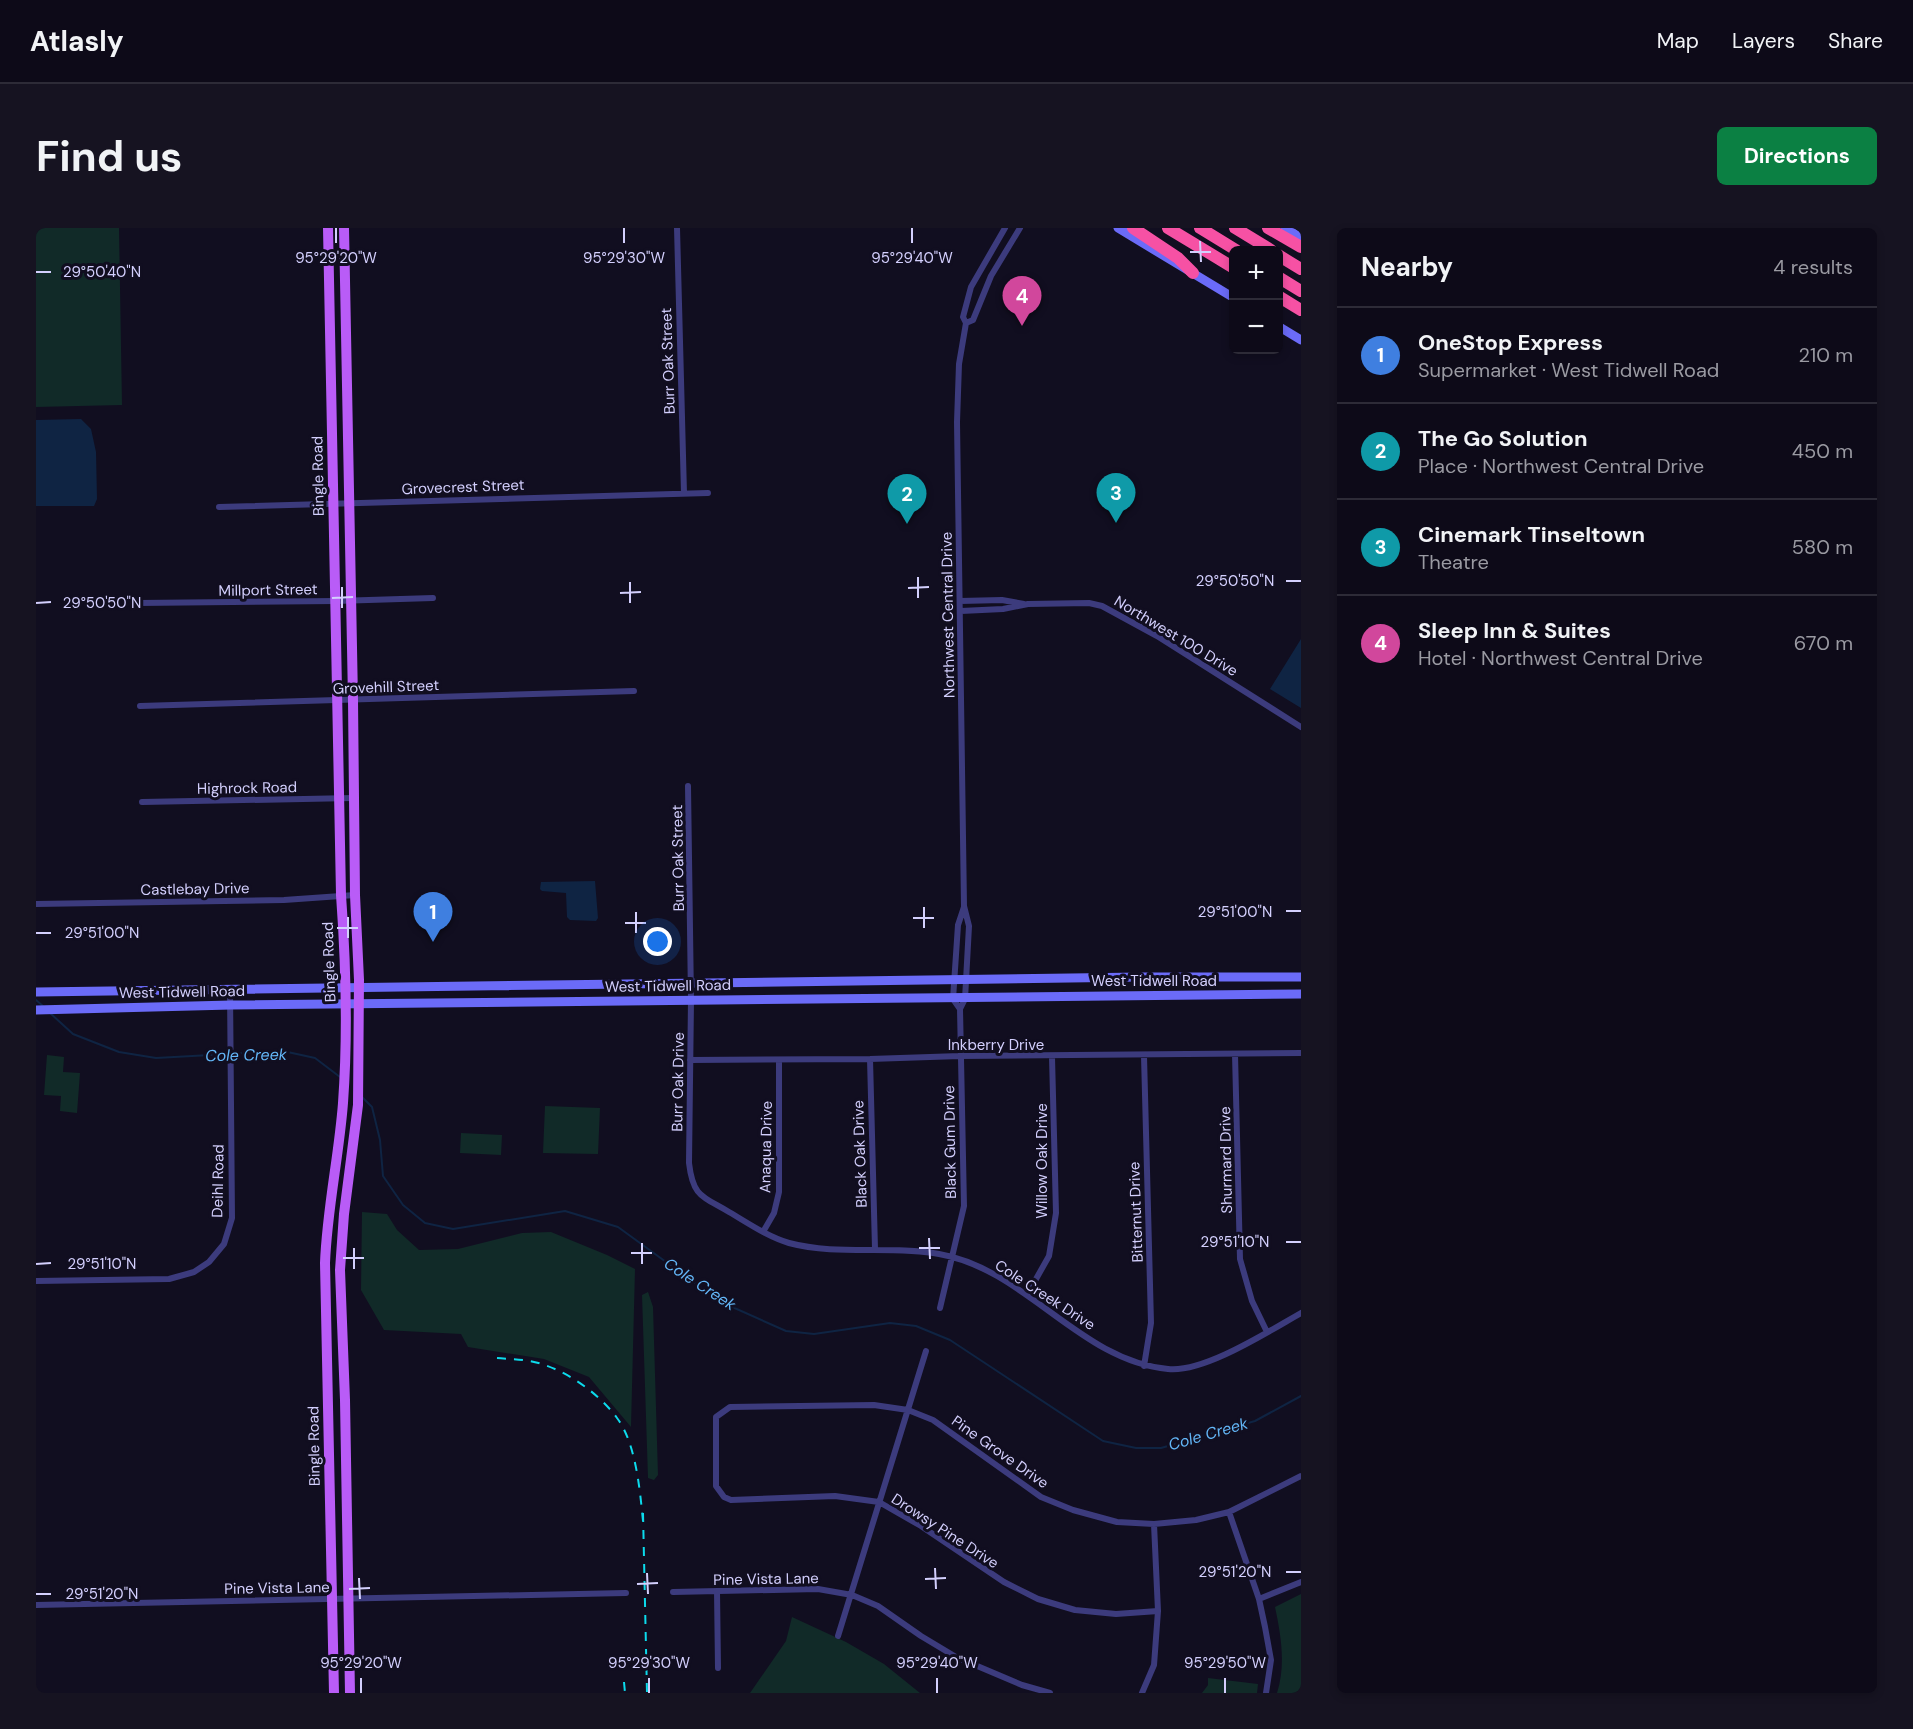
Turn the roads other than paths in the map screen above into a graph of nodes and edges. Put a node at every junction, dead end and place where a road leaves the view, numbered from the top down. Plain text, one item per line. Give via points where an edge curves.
1 (328, 228) edge
2 (344, 228) edge
3 (677, 228) edge
4 (1005, 228) edge
5 (1020, 228) edge
6 (1118, 228) edge
7 (1133, 228) edge
8 (1168, 228) edge
9 (1200, 228) edge
10 (1235, 228) edge
11 (1268, 228) edge
12 (1285, 228) edge
13 (1301, 238) edge
14 (1229, 246) edge
15 (1264, 246) edge
16 (1301, 247) edge
17 (990, 253) junction
18 (1283, 258) edge
19 (1000, 261) junction
20 (1229, 266) edge
21 (1301, 269) edge
22 (1193, 273) junction
23 (1283, 280) edge
24 (1301, 291) edge
25 (1229, 296) edge
26 (1283, 300) edge
27 (330, 304) junction
28 (346, 304) junction
29 (1301, 310) edge
30 (966, 323) junction
31 (1283, 329) edge
32 (1301, 340) edge
33 (684, 493) junction
34 (708, 493) dead end
35 (350, 502) junction
36 (334, 503) junction
37 (219, 507) dead end
38 (433, 598) dead end
39 (336, 601) junction
40 (351, 601) junction
41 (960, 601) junction
42 (138, 603) dead end
43 (1028, 604) junction
44 (960, 611) junction
45 (634, 691) dead end
46 (338, 700) junction
47 (353, 700) junction
48 (140, 706) dead end
49 (1301, 727) edge
50 (688, 786) dead end
51 (353, 798) junction
52 (339, 799) junction
53 (142, 802) dead end
54 (341, 895) junction
55 (355, 895) junction
56 (36, 904) edge
57 (964, 906) junction
58 (1142, 977) junction
59 (1301, 977) edge
60 (954, 980) junction
61 (966, 980) junction
62 (691, 984) junction
63 (569, 985) junction
64 (480, 986) junction
65 (346, 988) junction
66 (359, 988) junction
67 (230, 990) junction
68 (146, 991) junction
69 (36, 992) edge
70 (1301, 994) edge
71 (1144, 995) junction
72 (953, 999) junction
73 (965, 999) junction
74 (691, 1000) junction
75 (570, 1002) junction
76 (482, 1003) junction
77 (231, 1005) junction
78 (345, 1005) junction
79 (358, 1005) junction
80 (148, 1008) junction
81 (36, 1010) edge
82 (960, 1010) junction
83 (1301, 1053) edge
84 (1236, 1054) junction
85 (960, 1056) junction
86 (1143, 1056) junction
87 (1052, 1057) junction
88 (690, 1059) junction
89 (870, 1059) junction
90 (779, 1060) junction
91 (337, 1158) junction
92 (351, 1160) junction
93 (688, 1163) joint
94 (762, 1232) junction
95 (875, 1248) junction
96 (953, 1257) junction
97 (36, 1281) edge
98 (1027, 1295) junction
99 (940, 1308) dead end
100 (340, 1310) junction
101 (326, 1311) junction
102 (1301, 1313) edge
103 (1267, 1332) junction
104 (926, 1351) dead end
105 (1144, 1366) junction
106 (908, 1410) junction
107 (345, 1451) junction
108 (329, 1452) junction
109 (715, 1454) joint
110 (1301, 1476) edge
111 (879, 1502) junction
112 (1229, 1512) junction
113 (1155, 1524) junction
114 (1301, 1582) edge
115 (717, 1591) junction
116 (673, 1592) dead end
117 (626, 1593) dead end
118 (852, 1595) junction
119 (332, 1599) junction
120 (349, 1599) junction
121 (1259, 1599) junction
122 (36, 1605) edge
123 (1158, 1611) junction
124 (838, 1636) dead end
125 (718, 1668) dead end
126 (334, 1693) edge
127 (350, 1693) edge
128 (1050, 1693) edge
129 (1142, 1693) edge
130 (1266, 1693) edge

1 - 27 main road, Bingle Road
2 - 28 main road, Bingle Road
3 - 33 street, Burr Oak Street
4 - 17 street, Northwest Central Drive
5 - 19 street, Northwest Central Drive
6 - 22 main road
7 - 22 highway
8 - 20 highway
9 - 14 highway
10 - 15 highway
11 - 16 highway
12 - 13 main road
17 - 19 street
17 - 30 street, Northwest Central Drive via 971,287 963,317
18 - 21 highway
19 - 30 street, Northwest Central Drive via 973,320
22 - 25 main road
23 - 24 highway
26 - 29 highway
27 - 28 main road
27 - 36 main road, Bingle Road
28 - 35 main road, Bingle Road
30 - 41 street, Northwest Central Drive via 959,364 957,422
31 - 32 main road
33 - 34 street, Grovecrest Street
33 - 35 street, Grovecrest Street
35 - 36 street, Grovecrest Street
35 - 40 main road, Bingle Road
36 - 37 street, Grovecrest Street
36 - 39 main road, Bingle Road
38 - 40 street, Millport Street
39 - 40 street, Millport Street
39 - 42 street, Millport Street
39 - 46 main road, Bingle Road
40 - 47 main road, Bingle Road
41 - 43 street, Northwest 100 Drive
41 - 44 street, Northwest Central Drive
43 - 44 street, Northwest 100 Drive
43 - 49 street, Northwest 100 Drive via 1089,603 1107,608
44 - 57 street, Northwest Central Drive
45 - 47 street, Grovehill Street
46 - 47 street, Grovehill Street
46 - 48 street, Grovehill Street
46 - 52 main road, Bingle Road
47 - 51 main road, Bingle Road
50 - 62 street, Burr Oak Street
51 - 52 street, Highrock Road
51 - 55 main road, Bingle Road
52 - 53 street, Highrock Road
52 - 54 main road, Bingle Road
54 - 55 street, Castlebay Drive
54 - 56 street, Castlebay Drive via 284,900
54 - 65 main road, Bingle Road
55 - 66 main road, Bingle Road
57 - 60 street, Northwest Central Drive via 958,925
57 - 61 street, Northwest Central Drive via 969,926
58 - 59 main road, West Tidwell Road
58 - 61 main road, West Tidwell Road
58 - 71 main road
60 - 61 main road, West Tidwell Road
60 - 62 main road, West Tidwell Road
60 - 72 street, Northwest Central Drive
61 - 73 street, Northwest Central Drive
62 - 63 main road, West Tidwell Road
62 - 74 street, Burr Oak Street
63 - 64 main road, West Tidwell Road
63 - 75 main road
64 - 66 main road, West Tidwell Road
64 - 76 main road
65 - 66 main road, West Tidwell Road
65 - 67 main road, West Tidwell Road
65 - 78 main road, Bingle Road
66 - 79 main road, Bingle Road
67 - 68 main road, West Tidwell Road
67 - 77 street, Deihl Road
68 - 69 main road, West Tidwell Road
68 - 80 main road
70 - 71 main road, West Tidwell Road
71 - 73 main road, West Tidwell Road
72 - 73 main road, West Tidwell Road
72 - 74 main road, West Tidwell Road
72 - 82 street
73 - 82 street, Black Gum Drive
74 - 75 main road, West Tidwell Road
74 - 88 street, Burr Oak Drive
75 - 76 main road, West Tidwell Road
76 - 79 main road, West Tidwell Road
77 - 78 main road, West Tidwell Road
77 - 80 main road, West Tidwell Road
77 - 97 street, Deihl Road via 232,1218 224,1244 194,1272 170,1279
78 - 79 main road, West Tidwell Road
78 - 91 main road, Bingle Road
79 - 92 main road, Bingle Road via 357,1119
80 - 81 main road, West Tidwell Road
82 - 85 street, Black Gum Drive
83 - 84 street, Inkberry Drive
84 - 86 street, Inkberry Drive
84 - 103 street, Shurmard Drive via 1240,1259 1251,1301
85 - 87 street, Inkberry Drive
85 - 89 street, Inkberry Drive
85 - 96 street, Black Gum Drive via 964,1206
86 - 87 street, Inkberry Drive
86 - 105 street, Bitternut Drive via 1150,1323
87 - 98 street, Willow Oak Drive via 1056,1213 1049,1256
88 - 90 street, Inkberry Drive
88 - 93 street, Burr Oak Drive
89 - 90 street, Inkberry Drive
89 - 95 street, Black Oak Drive
90 - 94 street, Anaqua Drive via 779,1192 774,1213
91 - 92 main road
91 - 101 main road, Bingle Road via 327,1225
92 - 100 main road, Bingle Road via 342,1232
93 - 94 street, Cole Creek Drive via 693,1187
94 - 95 street, Cole Creek Drive via 789,1243 820,1248
95 - 96 street, Cole Creek Drive
96 - 98 street, Cole Creek Drive via 996,1275
96 - 99 street, Black Gum Drive
98 - 105 street, Cole Creek Drive via 1114,1355
100 - 101 main road
100 - 107 main road, Bingle Road
101 - 108 main road, Bingle Road
102 - 103 street, Cole Creek Drive
103 - 105 street, Cole Creek Drive via 1202,1364 1172,1370
104 - 106 street
106 - 109 street, Pine Grove Drive via 874,1405 730,1407 716,1417
106 - 111 street
106 - 113 street, Pine Grove Drive via 933,1420 1041,1497 1117,1522
107 - 108 main road
107 - 120 main road, Bingle Road
108 - 119 main road, Bingle Road
109 - 111 street, Drowsy Pine Drive via 716,1486 731,1500 835,1496
110 - 112 street, Pine Grove Drive
111 - 118 street
111 - 123 street, Drowsy Pine Drive via 1004,1582 1038,1599 1075,1610 1116,1614
112 - 113 street, Pine Grove Drive
112 - 121 street
113 - 123 street
114 - 121 street
115 - 116 street, Pine Vista Lane
115 - 118 street, Pine Vista Lane via 818,1589
115 - 125 street
117 - 120 street, Pine Vista Lane
118 - 124 street
118 - 128 street, Pine Vista Lane via 878,1606 956,1657
119 - 120 street, Pine Vista Lane
119 - 122 street, Pine Vista Lane
119 - 126 main road, Bingle Road
120 - 127 main road, Bingle Road
121 - 130 street via 1271,1660
123 - 129 street via 1154,1665

